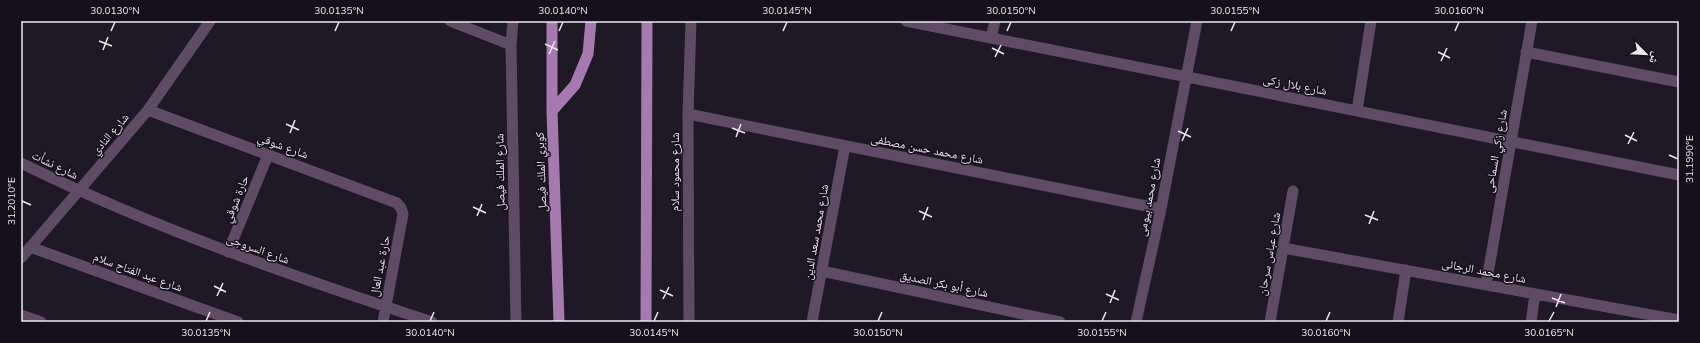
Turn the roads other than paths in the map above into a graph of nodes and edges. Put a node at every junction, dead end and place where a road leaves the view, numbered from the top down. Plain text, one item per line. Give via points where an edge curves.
1 (210, 21) edge
2 (450, 21) edge
3 (513, 21) edge
4 (552, 21) edge
5 (590, 21) edge
6 (647, 21) edge
7 (691, 21) edge
8 (906, 21) edge
9 (995, 21) edge
10 (1197, 21) edge
11 (1371, 21) edge
12 (1532, 21) edge
13 (991, 38) junction
14 (511, 45) junction
15 (1526, 52) junction
16 (1186, 77) junction
17 (1679, 82) edge
18 (148, 110) junction
19 (552, 111) junction
20 (1357, 111) junction
21 (688, 114) junction
22 (1511, 141) junction
23 (845, 146) junction
24 (268, 155) junction
25 (21, 163) edge
26 (1679, 175) edge
27 (78, 191) junction
28 (1294, 191) dead end
29 (1160, 209) junction
30 (403, 214) joint
31 (30, 247) junction
32 (1283, 248) junction
33 (228, 252) junction
34 (21, 258) edge
35 (1406, 270) junction
36 (822, 271) junction
37 (1486, 285) junction
38 (1535, 294) junction
39 (385, 307) junction
40 (21, 315) edge
41 (1659, 319) edge
42 (1679, 320) edge
43 (41, 322) edge
44 (238, 322) edge
45 (383, 322) edge
46 (432, 322) edge
47 (516, 322) edge
48 (559, 322) edge
49 (646, 322) edge
50 (689, 322) edge
51 (812, 322) edge
52 (1060, 322) edge
53 (1136, 322) edge
54 (1270, 322) edge
55 (1398, 322) edge
56 (1531, 322) edge

1 - 18 street, شارع النادي
2 - 14 street
3 - 14 street, شارع الملك فيصل
4 - 19 main road, كوبري الملك فيصل
5 - 19 main road via 588,54 575,85
6 - 49 main road
7 - 21 street, شارع محمود سلام
8 - 13 street, شارع بلال زكى
9 - 13 street
10 - 16 street, شارع محمد بيومى
11 - 20 street
12 - 15 street, شارع زكي السماحى
13 - 16 street, شارع بلال زكى
14 - 47 street, شارع الملك فيصل
15 - 17 street
15 - 22 street, شارع زكي السماحى
16 - 20 street, شارع بلال زكى
16 - 29 street, شارع محمد بيومى
18 - 24 street, شارع شوقي
18 - 27 street, شارع النادي
19 - 48 main road, كوبري الملك فيصل
20 - 22 street, شارع بلال زكى
21 - 23 street, شارع محمد حسن مصطفى
21 - 50 street, شارع محمود سلام
22 - 26 street, شارع بلال زكى
22 - 37 street, شارع زكي السماحى
23 - 29 street, شارع محمد حسن مصطفى
23 - 36 street, شارع محمد سعد الدين
24 - 30 street, شارع شوقي via 391,201 401,208
24 - 33 street, حارة شوقي
25 - 27 street, شارع نشأت
27 - 31 street, شارع النادي
27 - 33 street, شارع السروجى
28 - 32 street, شارع عباس سرحان
29 - 53 street, شارع محمد بيومى
30 - 39 street, حارة عبد العال
31 - 34 street, شارع النادي
31 - 44 street, شارع عبد الفتاح سلام
32 - 35 street, شارع محمد الرجائى
32 - 54 street, شارع عباس سرحان
33 - 39 street, شارع السروجى
35 - 37 street, شارع محمد الرجائى
35 - 55 street
36 - 51 street, شارع محمد سعد الدين
36 - 52 street, شارع أبو بكر الصديق
37 - 38 street, شارع محمد الرجائى
38 - 41 street, شارع محمد الرجائى
38 - 56 street
39 - 45 street, حارة عبد العال
39 - 46 street, شارع السروجى
40 - 43 street
41 - 42 street, شارع محمد الرجائى

